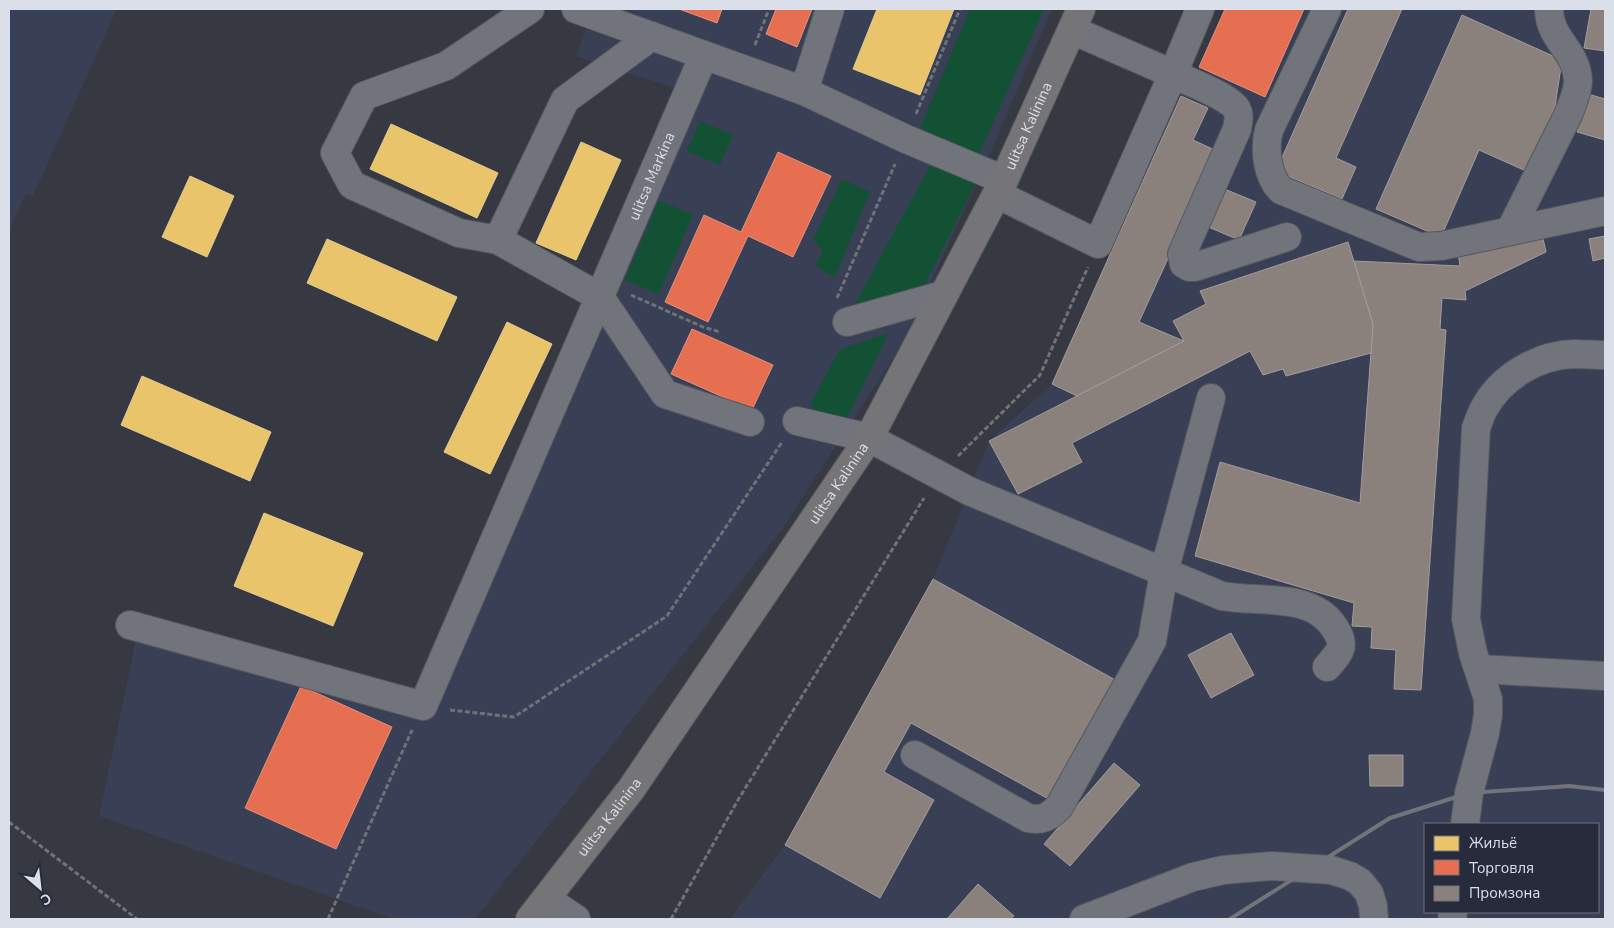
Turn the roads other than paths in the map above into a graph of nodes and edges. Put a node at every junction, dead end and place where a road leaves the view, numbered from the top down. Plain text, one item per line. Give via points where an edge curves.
1 (530, 9) edge
2 (576, 9) edge
3 (830, 9) edge
4 (1200, 9) edge
5 (1327, 9) edge
6 (1549, 9) edge
7 (1077, 20) edge
8 (652, 36) junction
9 (704, 55) junction
10 (1173, 74) junction
11 (804, 91) junction
12 (1239, 119) junction
13 (1269, 130) junction
14 (1000, 187) junction
15 (1605, 211) edge
16 (1510, 231) junction
17 (1287, 238) dead end
18 (498, 240) junction
19 (602, 290) junction
20 (943, 295) junction
21 (847, 322) dead end
22 (1605, 355) edge
23 (1211, 398) dead end
24 (797, 420) road end
25 (750, 422) dead end
26 (869, 438) junction
27 (1164, 572) junction
28 (130, 625) dead end
29 (1327, 667) dead end
30 (1479, 669) junction
31 (1605, 676) edge
32 (916, 755) dead end
33 (1465, 823) edge
34 (538, 909) edge
35 (576, 919) edge
36 (1084, 919) edge
37 (1374, 919) edge

1 - 18 street via 446,66 364,96 335,153 352,185 459,233
2 - 8 street
3 - 11 street
4 - 10 street
5 - 13 street
6 - 16 street via 1553,31 1571,56 1578,82 1568,115
7 - 10 street
7 - 14 main road, ulitsa Kalinina
8 - 9 street
8 - 18 street via 565,100
9 - 11 street
9 - 19 street, ulitsa Markina
10 - 12 street via 1230,100
10 - 14 street via 1098,244
11 - 14 street
12 - 13 street
12 - 17 street via 1182,254 1184,264 1195,267
13 - 16 street via 1266,142 1271,175 1275,184 1288,194 1419,247 1442,246
14 - 20 main road, ulitsa Kalinina
15 - 16 street
18 - 19 street
19 - 25 street via 665,394
19 - 28 street, ulitsa Markina via 423,706
20 - 21 street
20 - 26 main road, ulitsa Kalinina
22 - 30 street via 1573,354 1546,358 1520,370 1500,386 1485,407 1476,428 1466,619
23 - 27 street
24 - 26 street
26 - 27 street via 969,491
26 - 34 main road, ulitsa Kalinina via 632,788
27 - 29 street via 1222,596 1292,602 1318,610 1330,620 1341,638 1342,647
27 - 32 street via 1152,641 1059,807 1050,816 1038,820 1028,818
30 - 31 street
30 - 33 street via 1488,699 1488,715 1469,792
34 - 35 street
36 - 37 street via 1193,878 1223,870 1272,866 1331,870 1350,876 1360,882 1368,893

